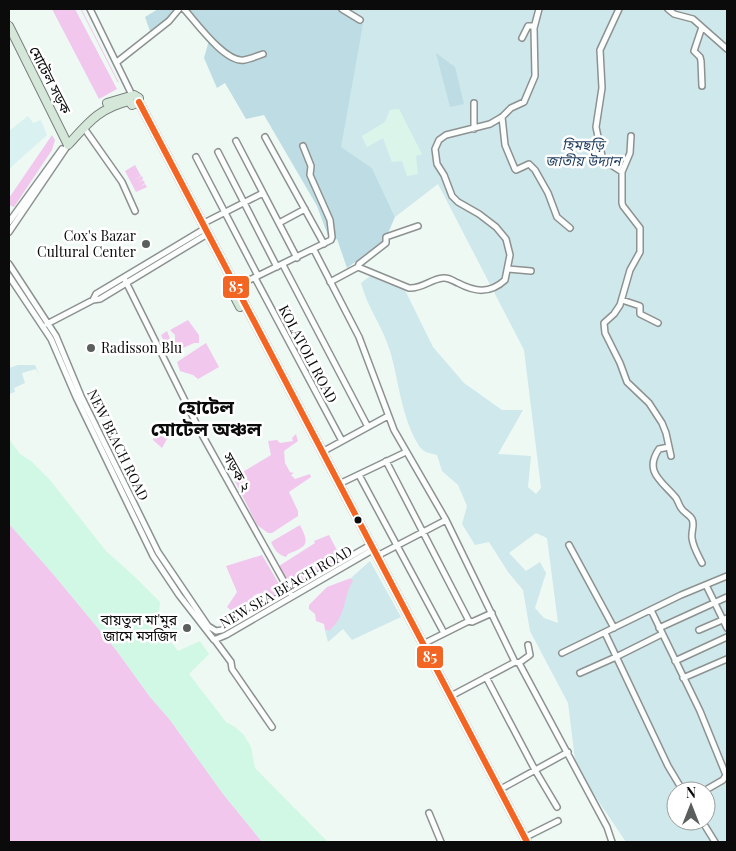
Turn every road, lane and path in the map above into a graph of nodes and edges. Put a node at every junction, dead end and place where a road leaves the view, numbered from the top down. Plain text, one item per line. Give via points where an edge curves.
1 (90, 9) edge
2 (179, 9) edge
3 (184, 9) edge
4 (342, 9) edge
5 (539, 9) edge
6 (619, 9) edge
7 (671, 9) edge
8 (360, 20) dead end
9 (9, 26) edge
10 (534, 26) junction
11 (702, 26) junction
12 (522, 38) dead end
13 (727, 48) edge
14 (263, 54) dead end
15 (117, 62) junction
16 (702, 86) dead end
17 (133, 100) junction
18 (474, 104) dead end
19 (502, 117) junction
20 (84, 128) junction
21 (474, 129) junction
22 (631, 136) dead end
23 (266, 137) dead end
24 (236, 141) dead end
25 (68, 144) junction
26 (303, 146) dead end
27 (218, 152) dead end
28 (196, 157) dead end
29 (622, 172) junction
30 (263, 192) junction
31 (244, 203) junction
32 (305, 209) junction
33 (135, 211) dead end
34 (224, 213) junction
35 (9, 222) edge
36 (279, 223) junction
37 (418, 226) dead end
38 (570, 228) dead end
39 (202, 231) junction
40 (9, 232) edge
41 (324, 244) junction
42 (314, 250) junction
43 (297, 258) junction
44 (9, 264) edge
45 (280, 266) junction
46 (358, 267) junction
47 (508, 269) junction
48 (530, 271) dead end
49 (9, 276) edge
50 (256, 277) junction
51 (125, 280) junction
52 (330, 282) junction
53 (235, 287) junction
54 (622, 300) junction
55 (658, 323) dead end
56 (46, 325) junction
57 (388, 416) junction
58 (92, 422) junction
59 (368, 427) junction
60 (342, 442) junction
61 (669, 447) junction
62 (322, 452) junction
63 (406, 452) junction
64 (671, 456) dead end
65 (386, 461) junction
66 (327, 467) junction
67 (359, 475) junction
68 (339, 484) junction
69 (446, 520) junction
70 (423, 532) junction
71 (569, 545) dead end
72 (397, 546) junction
73 (371, 550) junction
74 (158, 552) junction
75 (153, 556) junction
76 (702, 563) dead end
77 (727, 576) edge
78 (706, 585) junction
79 (291, 593) junction
80 (727, 597) edge
81 (715, 602) junction
82 (650, 610) junction
83 (492, 613) junction
84 (725, 619) edge
85 (469, 621) junction
86 (614, 628) junction
87 (658, 628) junction
88 (727, 628) edge
89 (699, 630) dead end
90 (216, 631) junction
91 (605, 633) junction
92 (444, 634) junction
93 (662, 634) junction
94 (727, 637) edge
95 (214, 640) junction
96 (423, 644) junction
97 (528, 645) dead end
98 (562, 653) dead end
99 (616, 657) junction
100 (727, 659) edge
101 (676, 661) junction
102 (517, 663) junction
103 (580, 673) dead end
104 (486, 678) junction
105 (684, 678) junction
106 (451, 696) junction
107 (272, 728) dead end
108 (568, 752) junction
109 (535, 770) junction
110 (487, 772) junction
111 (677, 781) edge
112 (716, 784) edge
113 (499, 790) junction
114 (557, 807) dead end
115 (428, 813) dead end
116 (558, 821) dead end
117 (708, 831) edge
118 (524, 841) edge
119 (441, 842) edge
120 (612, 842) edge
121 (715, 842) edge

1 - 15 street
2 - 15 street via 169,21
3 - 14 street via 228,55 242,60
4 - 8 street
5 - 10 street
6 - 29 street via 600,50 602,88 596,127 602,156
7 - 11 street via 674,14
9 - 25 highway, মোটেল সড়ক
10 - 12 street via 528,26
10 - 19 street via 533,81 524,102
11 - 13 street
11 - 16 street via 694,51 701,61
15 - 17 street
17 - 20 highway via 104,110
17 - 25 highway via 118,99 101,106 90,114
17 - 39 highway
18 - 21 street
19 - 21 street
19 - 38 street via 505,145 515,169 529,164 535,170 557,217
20 - 25 highway
20 - 33 street via 122,182
21 - 47 street via 443,137 437,145 436,160 454,199 496,227 506,239 510,255
22 - 29 street via 630,153
23 - 32 street
24 - 30 street
25 - 35 street
25 - 40 street
26 - 41 street via 311,166 310,175 330,220 332,237
27 - 31 street, KOLATOLI ROAD
28 - 34 street, KOLATOLI ROAD
29 - 54 street via 623,206 640,228 639,254
30 - 31 street
30 - 36 street
31 - 34 street
31 - 45 street, KOLATOLI ROAD
32 - 36 street
32 - 41 street
34 - 39 street
34 - 50 street, KOLATOLI ROAD
36 - 43 street
37 - 46 street via 386,237 386,242
39 - 51 street
39 - 53 highway
39 - 66 highway
41 - 42 street
42 - 43 street
42 - 52 street
43 - 45 street
44 - 56 street, NEW BEACH ROAD
45 - 50 street
45 - 59 street, KOLATOLI ROAD
46 - 47 street via 409,288 449,278 482,291 500,285
46 - 52 street
47 - 48 street
49 - 56 street, NEW BEACH ROAD
50 - 53 street
50 - 60 street, KOLATOLI ROAD
51 - 56 street via 100,299 92,300
51 - 79 street, সড়ক ২ via 200,431
52 - 57 street via 359,337
53 - 62 highway
54 - 55 street via 640,306 640,314
54 - 61 street via 604,323 605,333 626,382 657,414
56 - 58 street, NEW BEACH ROAD via 56,336 69,374
57 - 59 street
57 - 63 street
58 - 74 street, NEW BEACH ROAD
58 - 75 street, NEW BEACH ROAD
59 - 60 street
60 - 62 street
61 - 64 street
61 - 76 street via 659,449 655,455 654,472 693,521 692,540
62 - 66 highway
63 - 65 street
63 - 69 street
65 - 67 street
65 - 70 street
66 - 68 highway
66 - 73 highway
67 - 68 street
67 - 72 street
68 - 73 highway
69 - 70 street
69 - 83 street
70 - 72 street
70 - 85 street
71 - 86 street
72 - 73 street
72 - 92 street
73 - 79 street, NEW SEA BEACH ROAD
73 - 96 highway
73 - 110 highway
74 - 75 street
74 - 90 street, NEW BEACH ROAD via 208,626
75 - 95 street, NEW BEACH ROAD
77 - 78 street
78 - 81 street
78 - 82 street
79 - 90 street, NEW SEA BEACH ROAD
79 - 95 street, NEW SEA BEACH ROAD
80 - 81 street
81 - 84 street
81 - 87 street
82 - 86 street
82 - 87 street
83 - 85 street
83 - 102 street
84 - 88 street
84 - 89 street
85 - 92 street
86 - 91 street
87 - 93 street
90 - 95 street
91 - 98 street
91 - 99 street
92 - 96 street
93 - 99 street
93 - 101 street
94 - 101 street
95 - 107 street, NEW BEACH ROAD
96 - 106 highway
97 - 102 street via 530,655
99 - 103 street
99 - 111 street
100 - 105 street
101 - 105 street
102 - 104 street
102 - 108 street
104 - 106 street
104 - 109 street
105 - 112 street via 726,774
106 - 110 highway
108 - 109 street
108 - 120 street
109 - 113 street
109 - 114 street
110 - 113 highway
110 - 118 highway
113 - 118 highway
115 - 119 street
116 - 118 street
117 - 121 street

